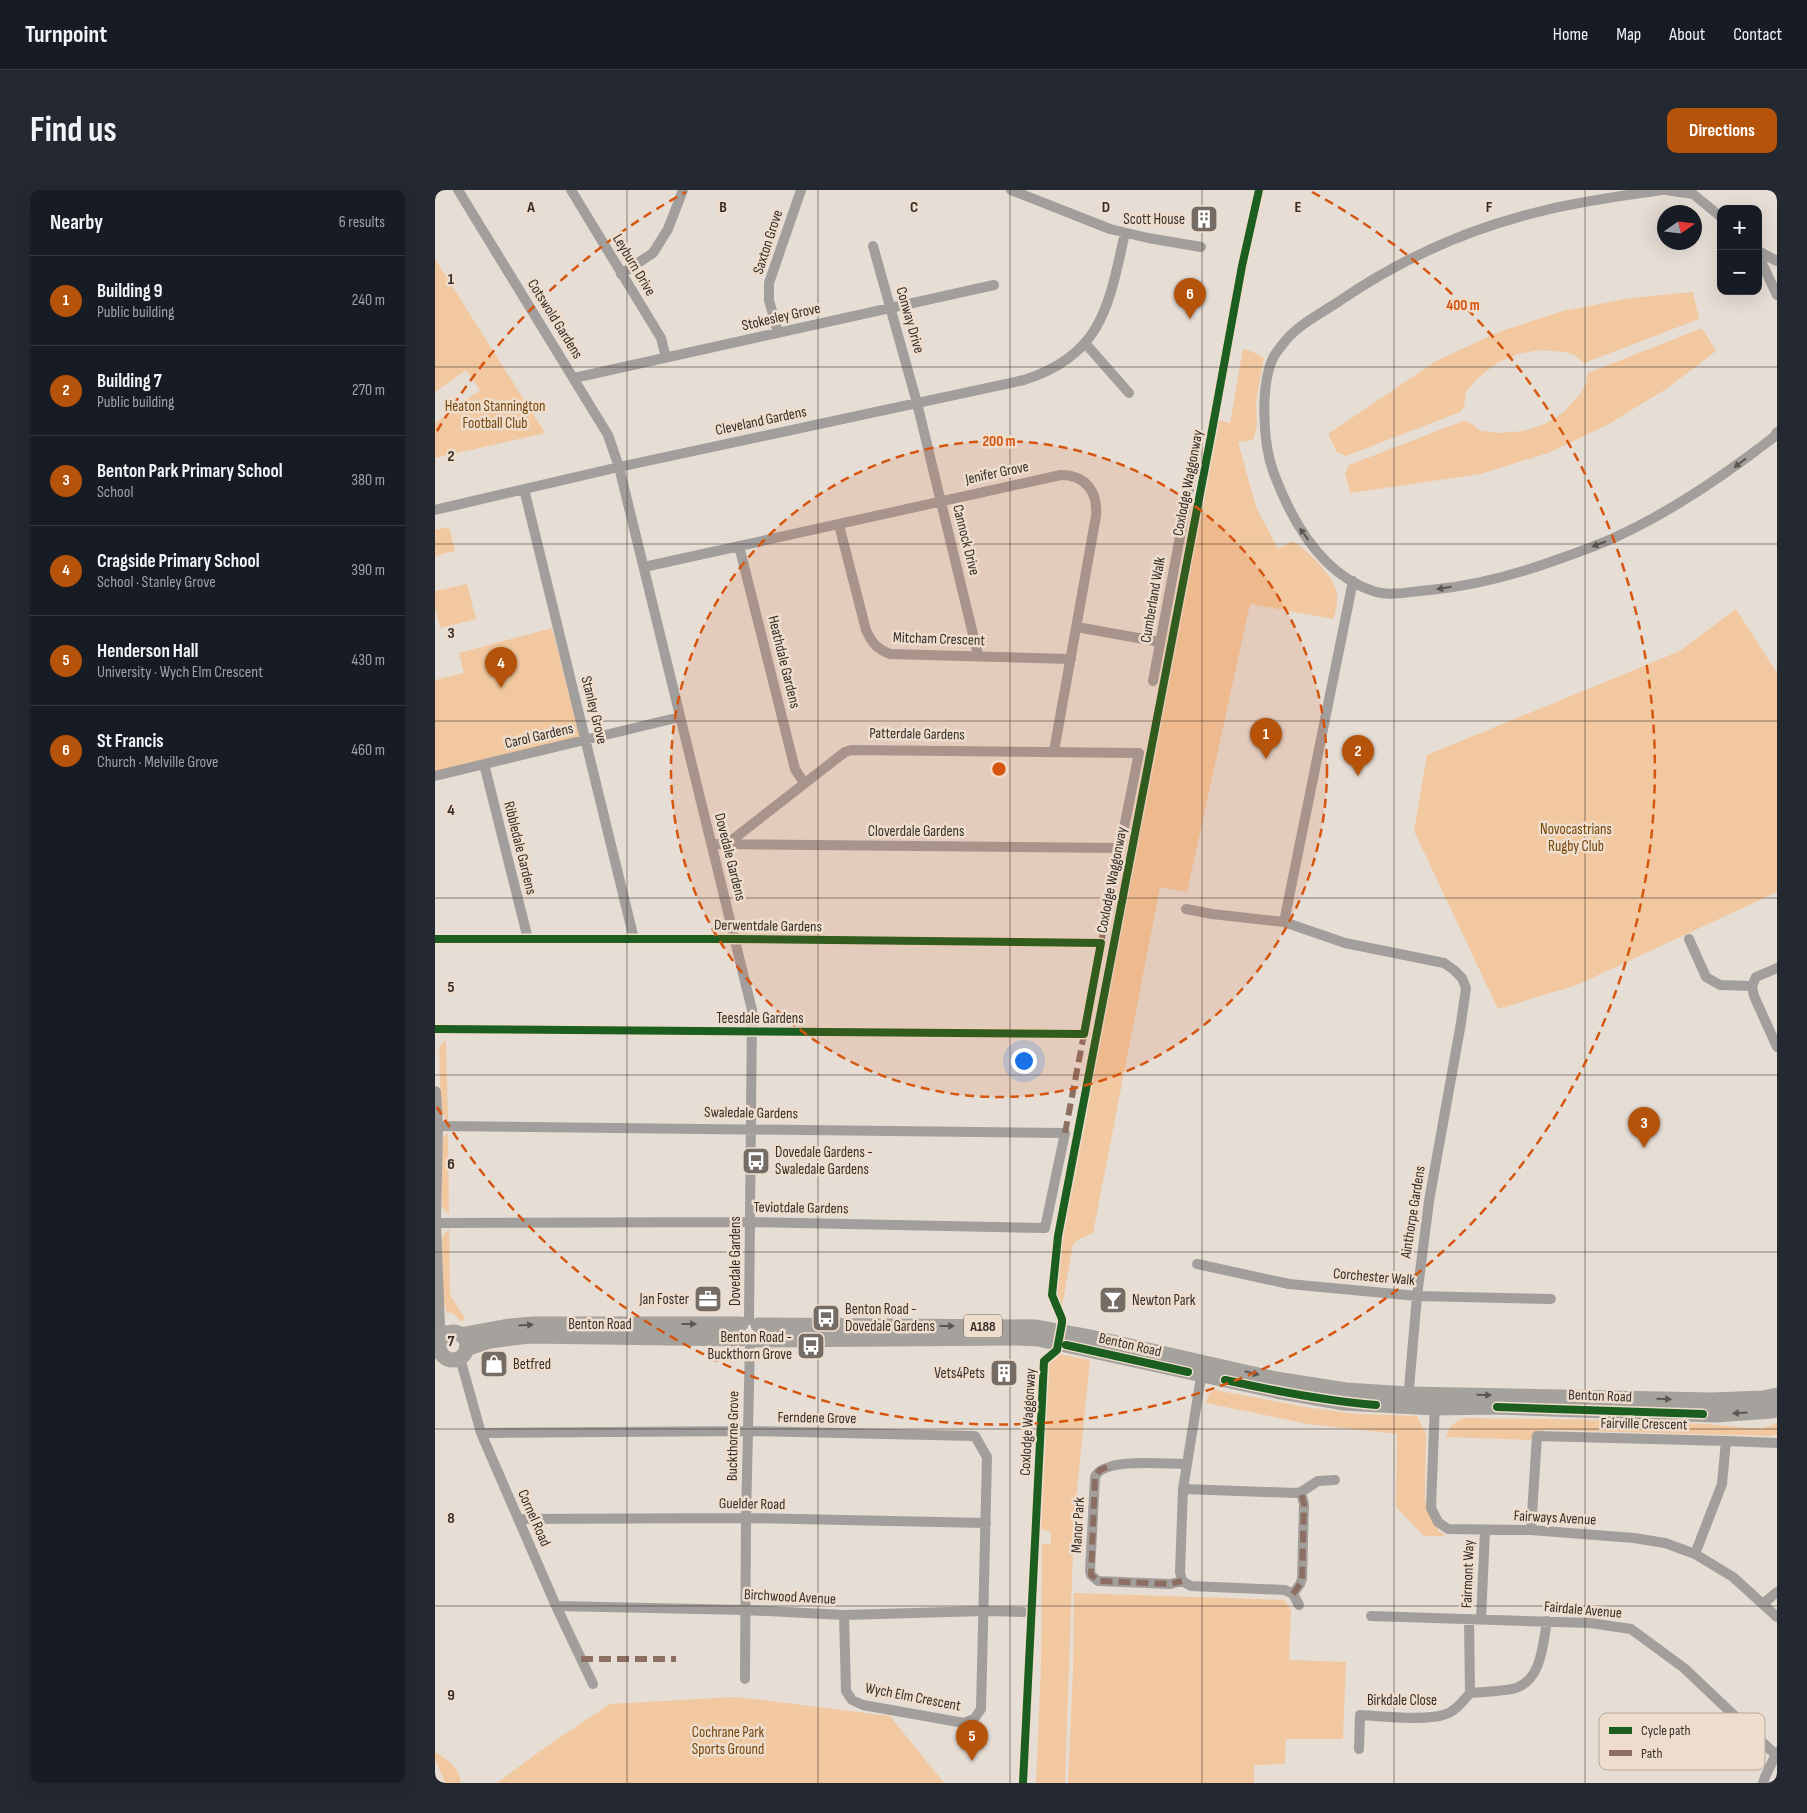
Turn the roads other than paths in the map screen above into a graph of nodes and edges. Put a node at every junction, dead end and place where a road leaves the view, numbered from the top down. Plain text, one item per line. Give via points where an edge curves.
1 (458, 190) edge
2 (571, 190) edge
3 (683, 190) edge
4 (801, 190) edge
5 (1011, 190) edge
6 (1662, 190) edge
7 (1667, 190) edge
8 (1717, 214) edge
9 (1125, 233) junction
10 (873, 246) dead end
11 (1201, 247) dead end
12 (1762, 253) edge
13 (1777, 260) edge
14 (1762, 263) edge
15 (621, 274) junction
16 (995, 284) dead end
17 (1777, 295) edge
18 (890, 308) junction
19 (778, 333) junction
20 (1085, 343) junction
21 (666, 358) junction
22 (573, 378) junction
23 (1129, 393) dead end
24 (917, 403) junction
25 (1777, 432) edge
26 (1199, 435) dead end
27 (619, 467) junction
28 (523, 489) junction
29 (941, 500) junction
30 (435, 510) edge
31 (839, 525) junction
32 (739, 546) junction
33 (644, 567) junction
34 (1353, 581) junction
35 (1077, 626) junction
36 (1160, 642) junction
37 (978, 655) junction
38 (1071, 659) junction
39 (1153, 681) dead end
40 (680, 717) junction
41 (586, 740) junction
42 (1054, 751) junction
43 (484, 764) junction
44 (435, 776) edge
45 (804, 783) junction
46 (712, 844) junction
47 (727, 844) junction
48 (1120, 848) joint
49 (1186, 909) dead end
50 (1283, 922) junction
51 (435, 939) edge
52 (528, 939) junction
53 (633, 939) junction
54 (734, 939) junction
55 (1689, 939) dead end
56 (1777, 968) edge
57 (1752, 986) junction
58 (435, 1030) edge
59 (753, 1031) junction
60 (1084, 1034) joint
61 (1777, 1048) edge
62 (435, 1092) edge
63 (437, 1126) junction
64 (750, 1128) junction
65 (435, 1222) edge
66 (750, 1222) junction
67 (1045, 1228) joint
68 (1197, 1264) dead end
69 (1417, 1296) junction
70 (1551, 1299) dead end
71 (749, 1332) junction
72 (448, 1349) edge
73 (1203, 1369) junction
74 (1777, 1395) edge
75 (1408, 1400) junction
76 (1435, 1401) junction
77 (1777, 1409) edge
78 (748, 1432) junction
79 (481, 1433) junction
80 (1726, 1441) junction
81 (1777, 1443) edge
82 (1186, 1464) junction
83 (1335, 1480) dead end
84 (1183, 1489) junction
85 (1301, 1492) junction
86 (746, 1518) junction
87 (518, 1519) junction
88 (987, 1523) junction
89 (1531, 1530) junction
90 (1485, 1531) junction
91 (1695, 1554) junction
92 (1183, 1580) junction
93 (1777, 1592) edge
94 (1293, 1594) junction
95 (1764, 1603) junction
96 (1299, 1604) dead end
97 (556, 1606) junction
98 (745, 1610) junction
99 (984, 1611) junction
100 (1023, 1612) dead end
101 (844, 1615) junction
102 (1371, 1616) dead end
103 (1777, 1616) edge
104 (1469, 1619) junction
105 (1481, 1619) junction
106 (1547, 1621) junction
107 (745, 1679) dead end
108 (593, 1684) dead end
109 (1469, 1693) junction
110 (1733, 1713) edge
111 (1765, 1743) edge
112 (1359, 1749) dead end
113 (1776, 1753) edge
114 (1763, 1783) edge

1 - 22 street, Cotswold Gardens
2 - 15 street, Leyburn Drive
3 - 15 street via 668,230 653,253
4 - 19 street, Saxton Grove via 769,284 769,300
5 - 9 street
34 -> 6 street via 1335,570 1302,533 1272,468 1264,431 1266,384 1273,357 1289,337 1356,289 1431,249 1542,211
7 - 8 street via 1693,194
9 - 11 street
9 - 20 street, Cleveland Gardens via 1109,302
10 - 18 street, Conway Drive
12 - 13 street
14 - 17 street
15 - 21 street, Leyburn Drive via 661,338
16 - 18 street, Stokesley Grove
18 - 19 street, Stokesley Grove
18 - 24 street, Conway Drive
19 - 21 street, Stokesley Grove
20 - 23 street
20 - 24 street, Cleveland Gardens via 1058,366 1038,376
21 - 22 street, Stokesley Grove
22 - 27 street, Cotswold Gardens via 608,436
24 - 27 street, Cleveland Gardens
24 - 29 street, Cannock Drive
25 -> 34 street via 1734,468 1654,518 1616,538 1532,569 1440,589 1395,593 1376,593
26 - 36 street, Cumberland Walk
27 - 28 street, Cleveland Gardens
27 - 33 street, Dovedale Gardens
28 - 30 street, Cleveland Gardens
28 - 41 street, Stanley Grove
29 - 31 street, Jenifer Grove
29 - 35 street, Jenifer Grove via 1061,475 1075,477 1087,484 1096,500 1097,516
29 - 37 street, Cannock Drive
31 - 32 street, Jenifer Grove
31 - 37 street, Mitcham Crescent via 866,630 879,650 890,654
32 - 33 street, Jenifer Grove
32 - 45 street, Heathdale Gardens via 795,769
33 - 40 street, Dovedale Gardens
34 - 50 street
35 - 36 street
35 - 38 street, Jenifer Grove
36 - 39 street, Cumberland Walk
37 - 38 street, Mitcham Crescent
38 - 42 street, Jenifer Grove
40 - 41 street, Carol Gardens
40 - 46 street, Dovedale Gardens
41 - 43 street, Carol Gardens
41 - 53 street, Stanley Grove
42 - 45 street, Patterdale Gardens via 857,749 845,752
42 - 48 street, Patterdale Gardens via 1139,753
43 - 44 street, Carol Gardens
43 - 52 street, Ribbledale Gardens
45 - 47 street, Patterdale Gardens
46 - 47 street, Cloverdale Gardens
46 - 54 street, Dovedale Gardens
47 - 48 street, Cloverdale Gardens
49 - 50 street, Ainthorpe Gardens
50 - 69 street, Ainthorpe Gardens via 1345,943 1444,963 1462,978 1466,988 1429,1201
51 - 52 street, Derwentdale Gardens
52 - 53 street, Derwentdale Gardens
53 - 54 street, Derwentdale Gardens
54 - 59 street, Dovedale Gardens via 752,1010
54 - 60 street, Derwentdale Gardens via 1101,943
55 - 57 street via 1707,978 1721,985
56 - 57 street via 1756,977
57 - 61 street
58 - 59 street, Teesdale Gardens
59 - 60 street, Teesdale Gardens
59 - 64 street, Dovedale Gardens
62 - 63 street
63 - 64 street, Swaledale Gardens
63 - 65 street
64 - 66 street, Dovedale Gardens
64 - 67 street, Swaledale Gardens via 1065,1133
65 - 66 street, Teviotdale Gardens
65 - 72 street via 439,1326
66 - 67 street, Teviotdale Gardens
66 - 71 street, Dovedale Gardens
68 - 69 street, Corchester Walk via 1289,1284
69 - 70 street, Corchester Walk
69 - 75 street, Ainthorpe Gardens
71 - 72 main road, Benton Road / A188 via 533,1324 510,1326
71 - 73 main road, Benton Road / A188 via 1035,1327 1087,1336
71 - 78 street, Buckthorne Grove
72 - 79 street, Cornel Road
73 - 75 main road, Benton Road / A188
73 - 82 street
76 -> 74 main road, Benton Road / A188 via 1712,1400
75 - 76 main road, Benton Road / A188
77 -> 76 main road, Benton Road / A188 via 1715,1415 1497,1407
76 - 90 street, Fairways Avenue via 1431,1508 1438,1522 1448,1529
78 - 79 street, Ferndene Grove
78 - 86 street, Buckthorne Grove
78 - 88 street, Ferndene Grove via 975,1436 987,1457
79 - 87 street, Cornel Road
80 - 81 street
80 - 89 street, Fairville Crescent via 1537,1436
80 - 91 street via 1722,1484
82 - 84 street
82 - 92 street, Manor Park via 1116,1465 1097,1473 1090,1571 1098,1581 1170,1584
83 - 85 street via 1318,1481
84 - 85 street
84 - 92 street via 1180,1572
85 - 94 street via 1304,1504 1302,1579
86 - 87 street, Guelder Road
86 - 88 street, Guelder Road
86 - 98 street, Buckthorne Grove
87 - 97 street, Cornel Road
88 - 99 street, Ferndene Grove
89 - 90 street, Fairways Avenue
89 - 91 street, Fairways Avenue via 1634,1538 1665,1543
90 - 105 street, Fairmont Way
91 - 95 street, Fairways Avenue via 1733,1577
92 - 94 street, Manor Park via 1191,1586 1282,1590
93 - 95 street
94 - 96 street
95 - 103 street, Fairways Avenue
97 - 98 street, Birchwood Avenue
97 - 108 street, Cornel Road
98 - 101 street, Birchwood Avenue
98 - 107 street, Buckthorne Grove
99 - 100 street, Birchwood Avenue
99 - 101 street, Birchwood Avenue
99 - 101 street, Wych Elm Crescent via 981,1709 974,1719 964,1723 863,1705 852,1700 846,1691
102 - 104 street, Fairdale Avenue
104 - 105 street, Fairdale Avenue
104 - 109 street
105 - 106 street, Fairdale Avenue
106 - 109 street via 1532,1677 1516,1688
106 - 110 street, Fairdale Avenue via 1631,1629 1684,1668
109 - 112 street, Birkdale Close via 1459,1706 1443,1715 1360,1715
111 - 113 street, Fairdale Avenue
113 - 114 street

